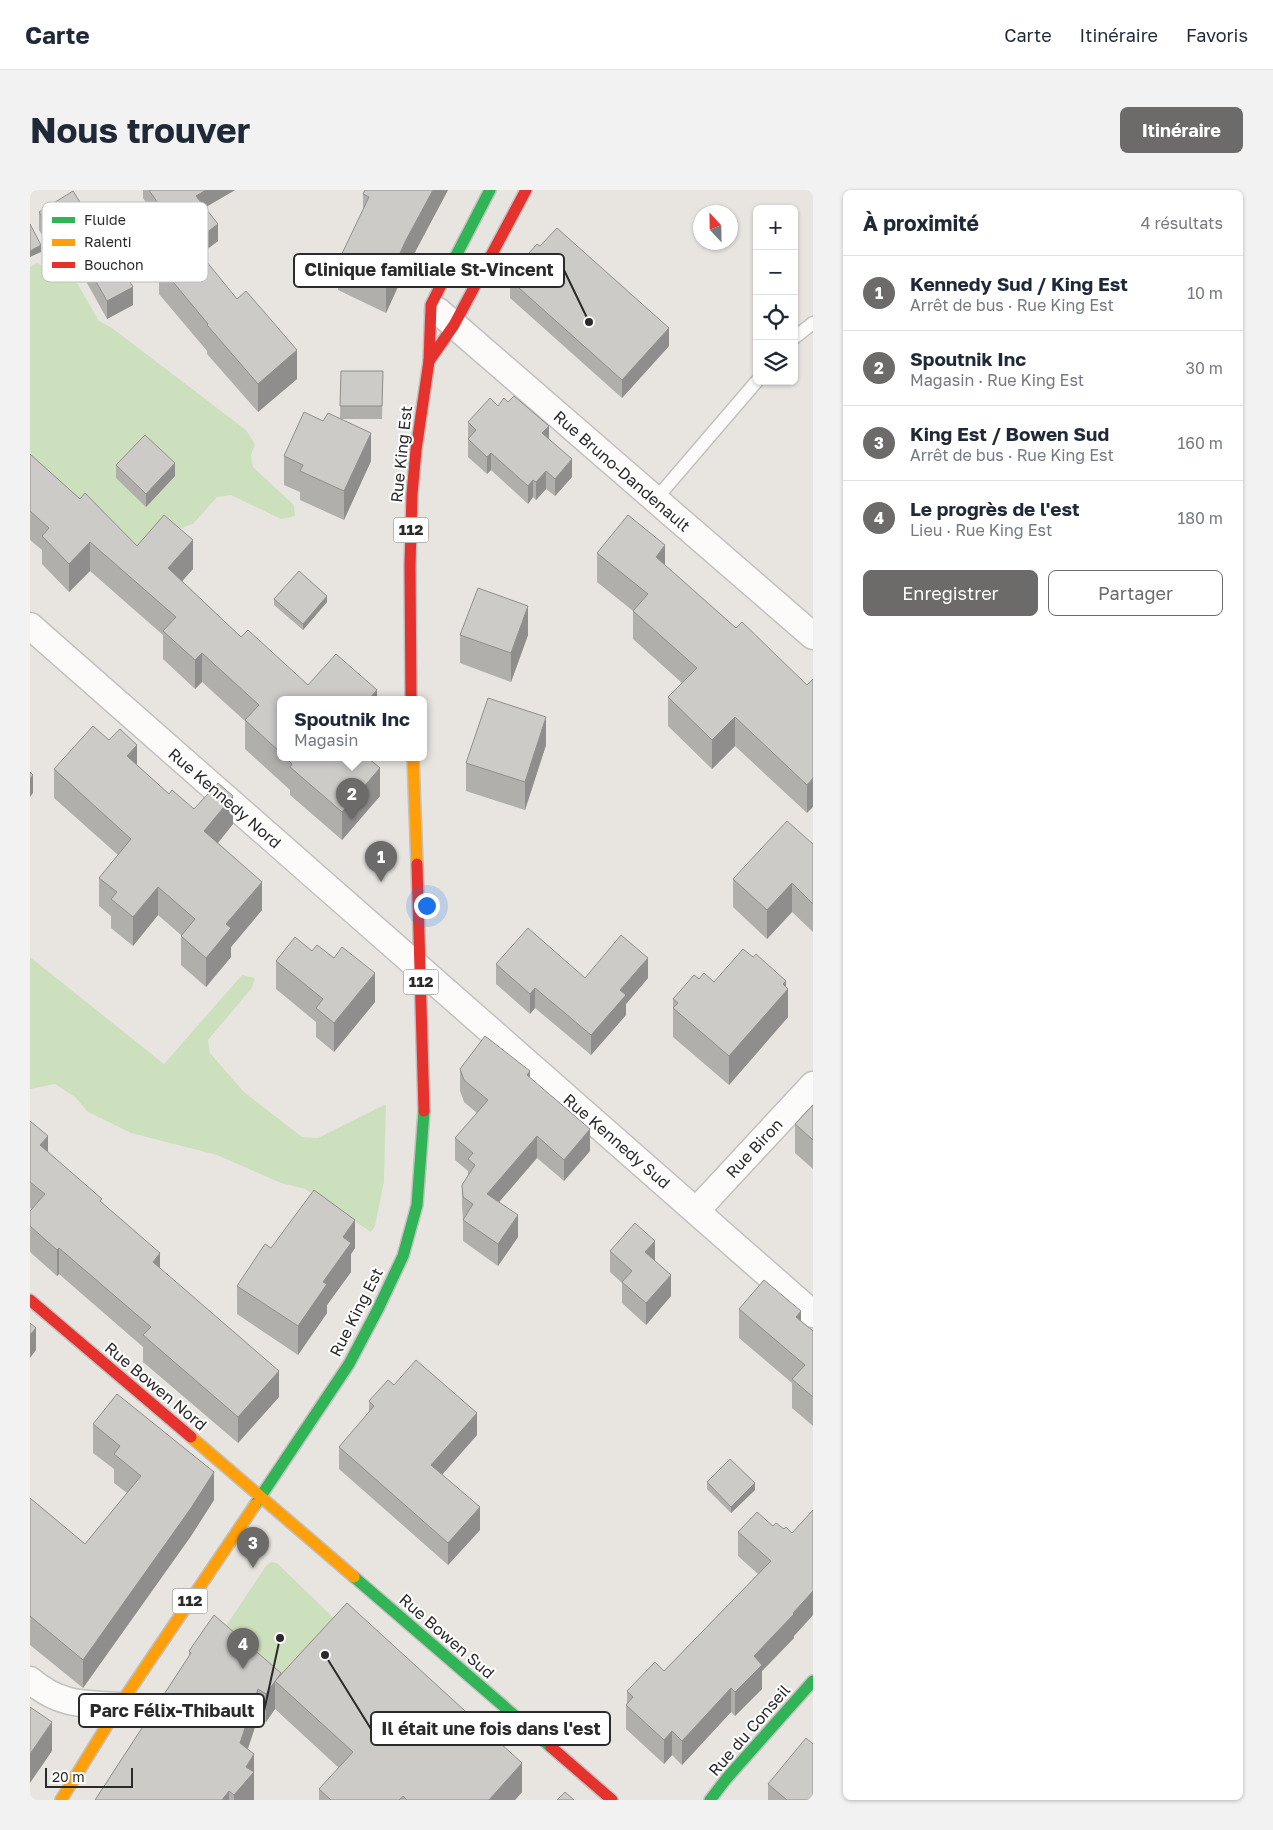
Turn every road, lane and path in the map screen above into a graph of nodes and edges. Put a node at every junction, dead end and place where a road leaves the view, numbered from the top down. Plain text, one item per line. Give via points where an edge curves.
1 (526, 190) edge
2 (484, 194) edge
3 (431, 305) junction
4 (813, 323) edge
5 (454, 325) junction
6 (798, 335) edge
7 (429, 361) junction
8 (754, 385) edge
9 (655, 500) junction
10 (30, 626) edge
11 (813, 636) edge
12 (411, 696) edge
13 (413, 761) edge
14 (420, 969) junction
15 (813, 1085) edge
16 (696, 1211) junction
17 (30, 1300) edge
18 (813, 1314) edge
19 (261, 1496) junction
20 (30, 1680) edge
21 (813, 1681) edge
22 (119, 1706) junction
23 (727, 1778) junction
24 (61, 1800) edge
25 (612, 1800) edge
26 (702, 1800) edge
27 (710, 1800) edge

1 - 5 main road, Rue King Est / 112
2 - 3 main road, Rue King Est / 112
3 - 5 street, Rue Bruno-Dandenault
3 - 7 main road, Rue King Est / 112
4 - 6 lane
5 - 7 main road, Rue King Est / 112
5 - 9 street, Rue Bruno-Dandenault
7 - 12 main road, Rue King Est / 112 via 412,494
8 - 9 lane
9 - 11 street, Rue Bruno-Dandenault
10 - 14 street, Rue Kennedy Nord
13 - 14 main road, Rue King Est / 112
14 - 16 street, Rue Kennedy Sud
14 - 19 main road, Rue King Est / 112 via 424,1117 417,1205 410,1235 382,1301 349,1364
15 - 16 street, Rue Biron
16 - 18 street, Rue Kennedy Sud
17 - 19 main road, Rue Bowen Nord
19 - 22 main road, Rue King Est / 112
19 - 25 main road, Rue Bowen Sud
20 - 22 street via 57,1698 77,1704
21 - 23 main road, Rue du Conseil
22 - 24 main road, Rue King Est / 112
23 - 26 main road
23 - 27 main road, Rue du Conseil

